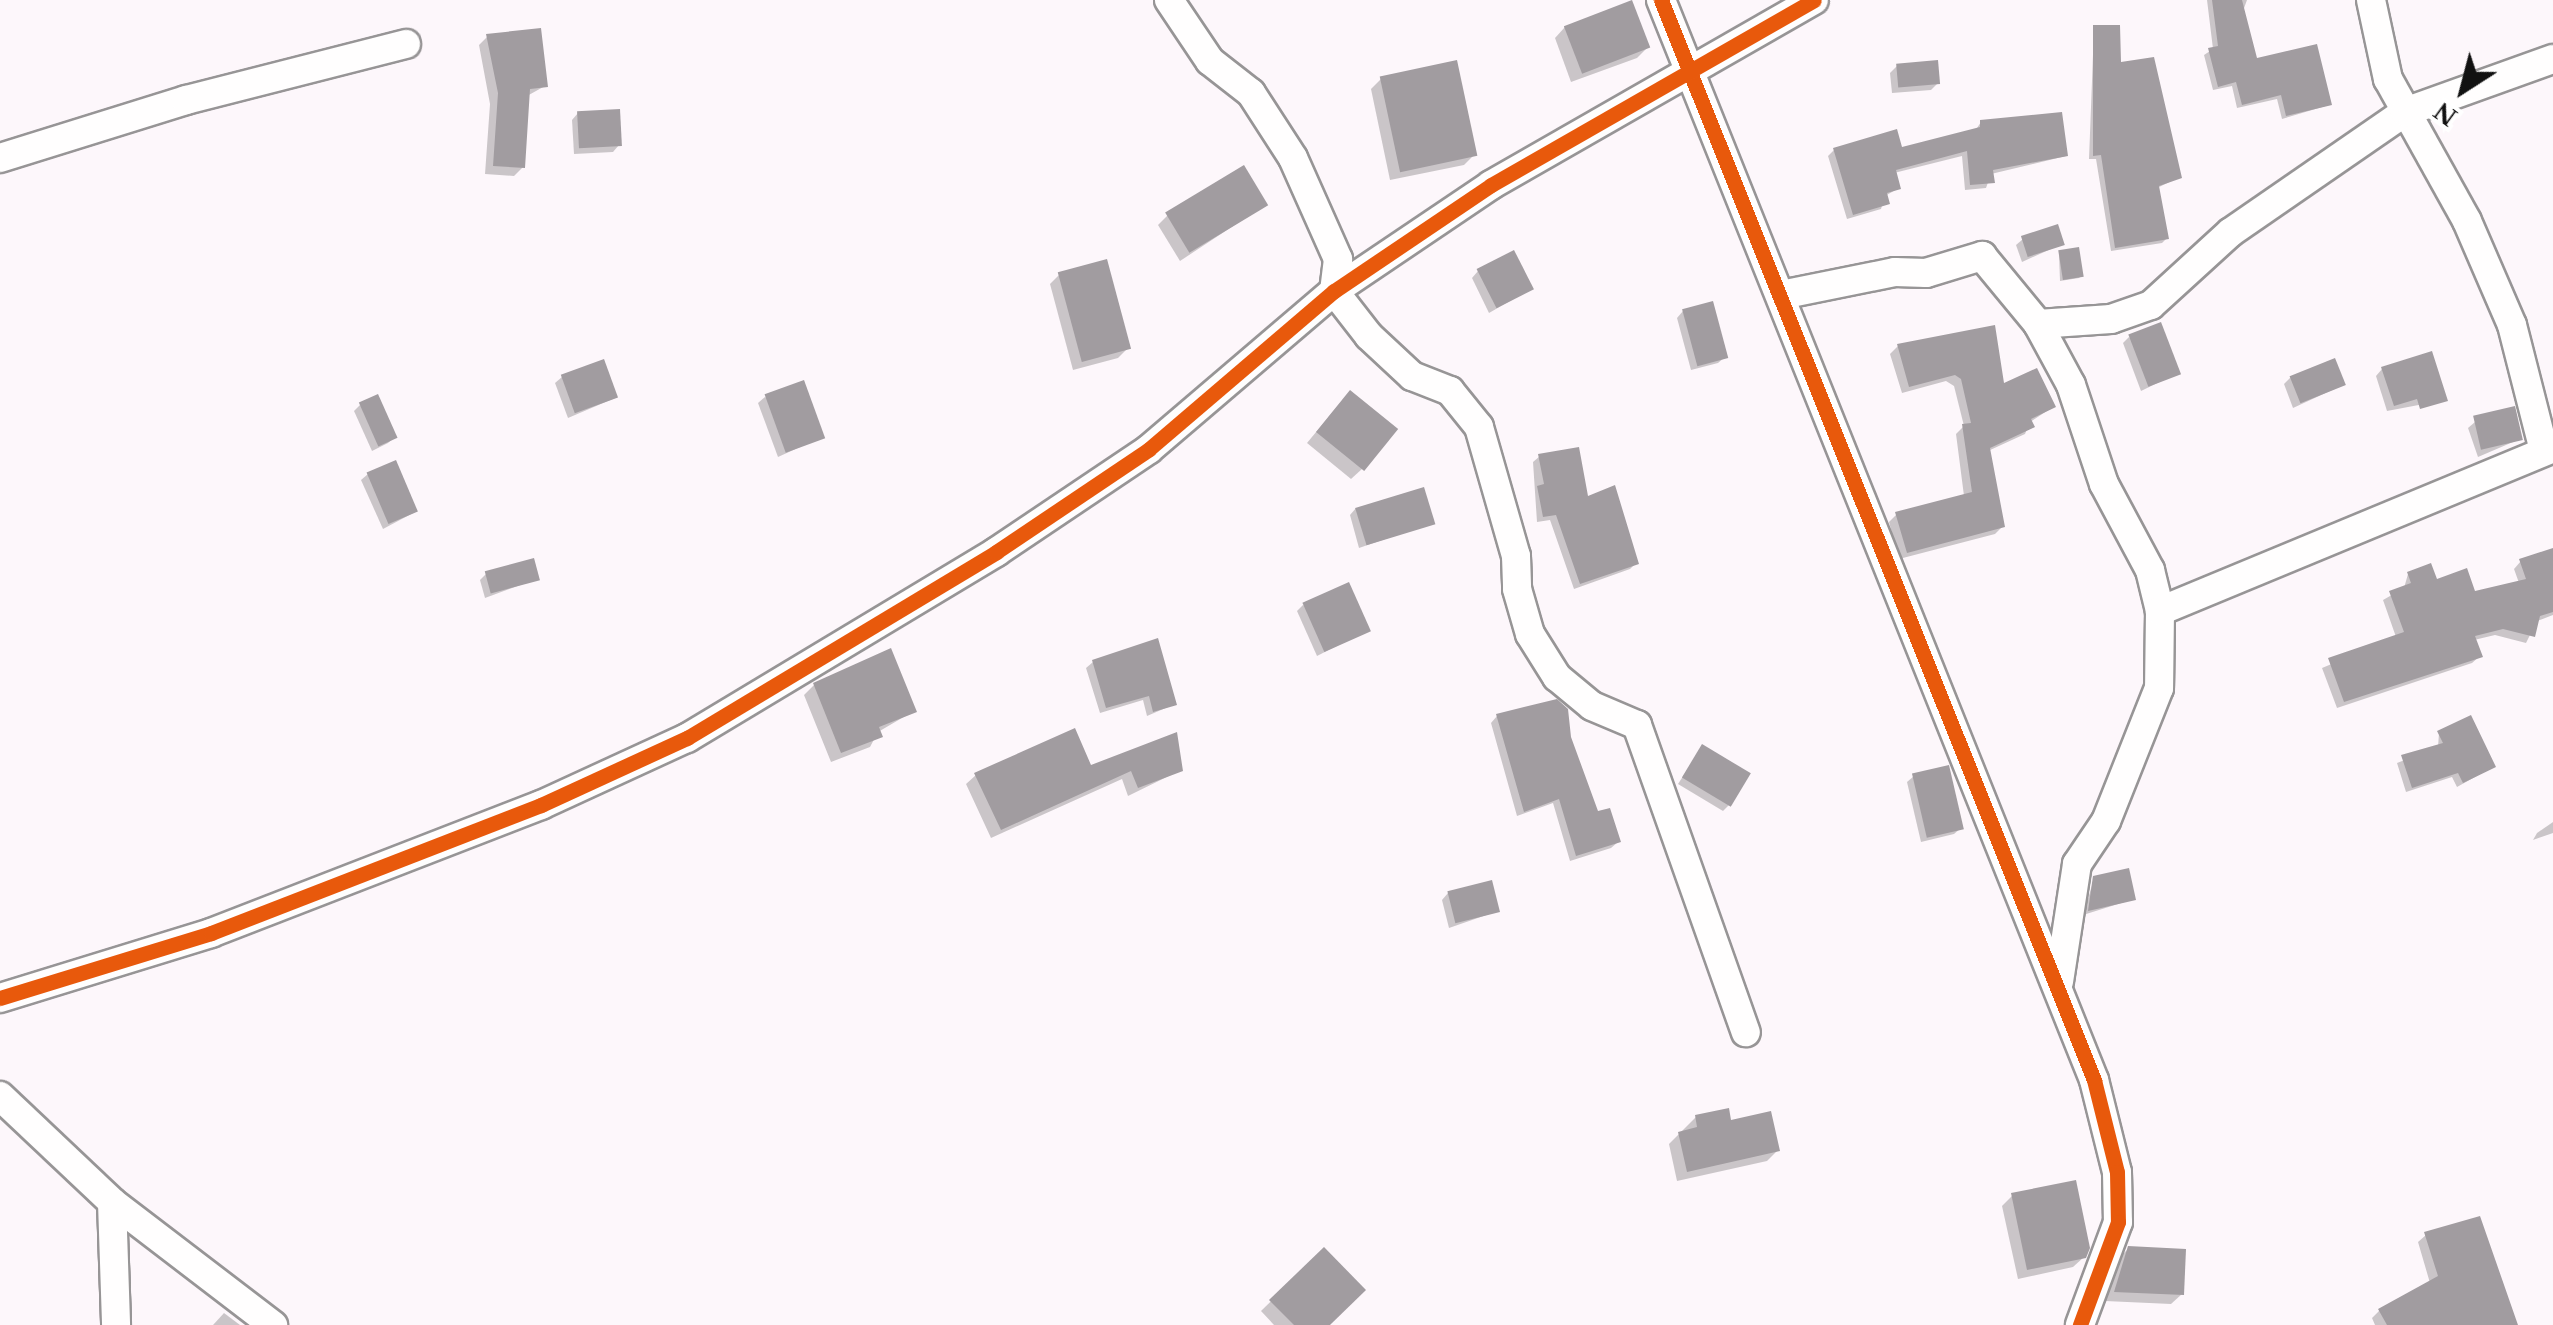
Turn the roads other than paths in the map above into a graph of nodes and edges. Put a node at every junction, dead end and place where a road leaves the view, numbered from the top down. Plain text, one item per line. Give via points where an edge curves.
1 (1170, 0) edge
2 (1661, 0) edge
3 (1814, 0) edge
4 (2371, 0) edge
5 (406, 44) dead end
6 (2553, 59) edge
7 (1692, 67) junction
8 (2404, 112) junction
9 (0, 158) edge
10 (1334, 291) junction
11 (1780, 295) junction
12 (2038, 324) junction
13 (2548, 450) edge
14 (2160, 611) junction
15 (2058, 989) junction
16 (0, 998) edge
17 (1746, 1032) dead end
18 (0, 1096) edge
19 (112, 1202) junction
20 (116, 1325) edge
21 (273, 1325) edge
22 (2080, 1325) edge

1 - 10 street via 1210,61 1250,92 1293,158 1338,258
2 - 7 street
3 - 7 street
4 - 8 street via 2388,79
5 - 9 street via 186,100
6 - 8 street
7 - 10 street via 1491,184
7 - 11 street
8 - 12 street via 2232,232 2151,305 2111,319
8 - 13 street via 2467,221 2512,325
10 - 16 street via 1149,449 996,552 686,738 540,805 211,934
10 - 17 street via 1369,336 1412,376 1450,390 1479,427 1516,556 1516,589 1530,634 1557,678 1592,706 1637,725
11 - 12 street via 1894,272 1926,273 1982,256
11 - 15 street via 1927,676
12 - 14 street via 2071,385 2104,484 2150,570
13 - 14 street
14 - 15 street via 2159,688 2106,821 2076,864
15 - 22 street via 2094,1080 2117,1172 2118,1222
18 - 19 street
19 - 20 street
19 - 21 street

